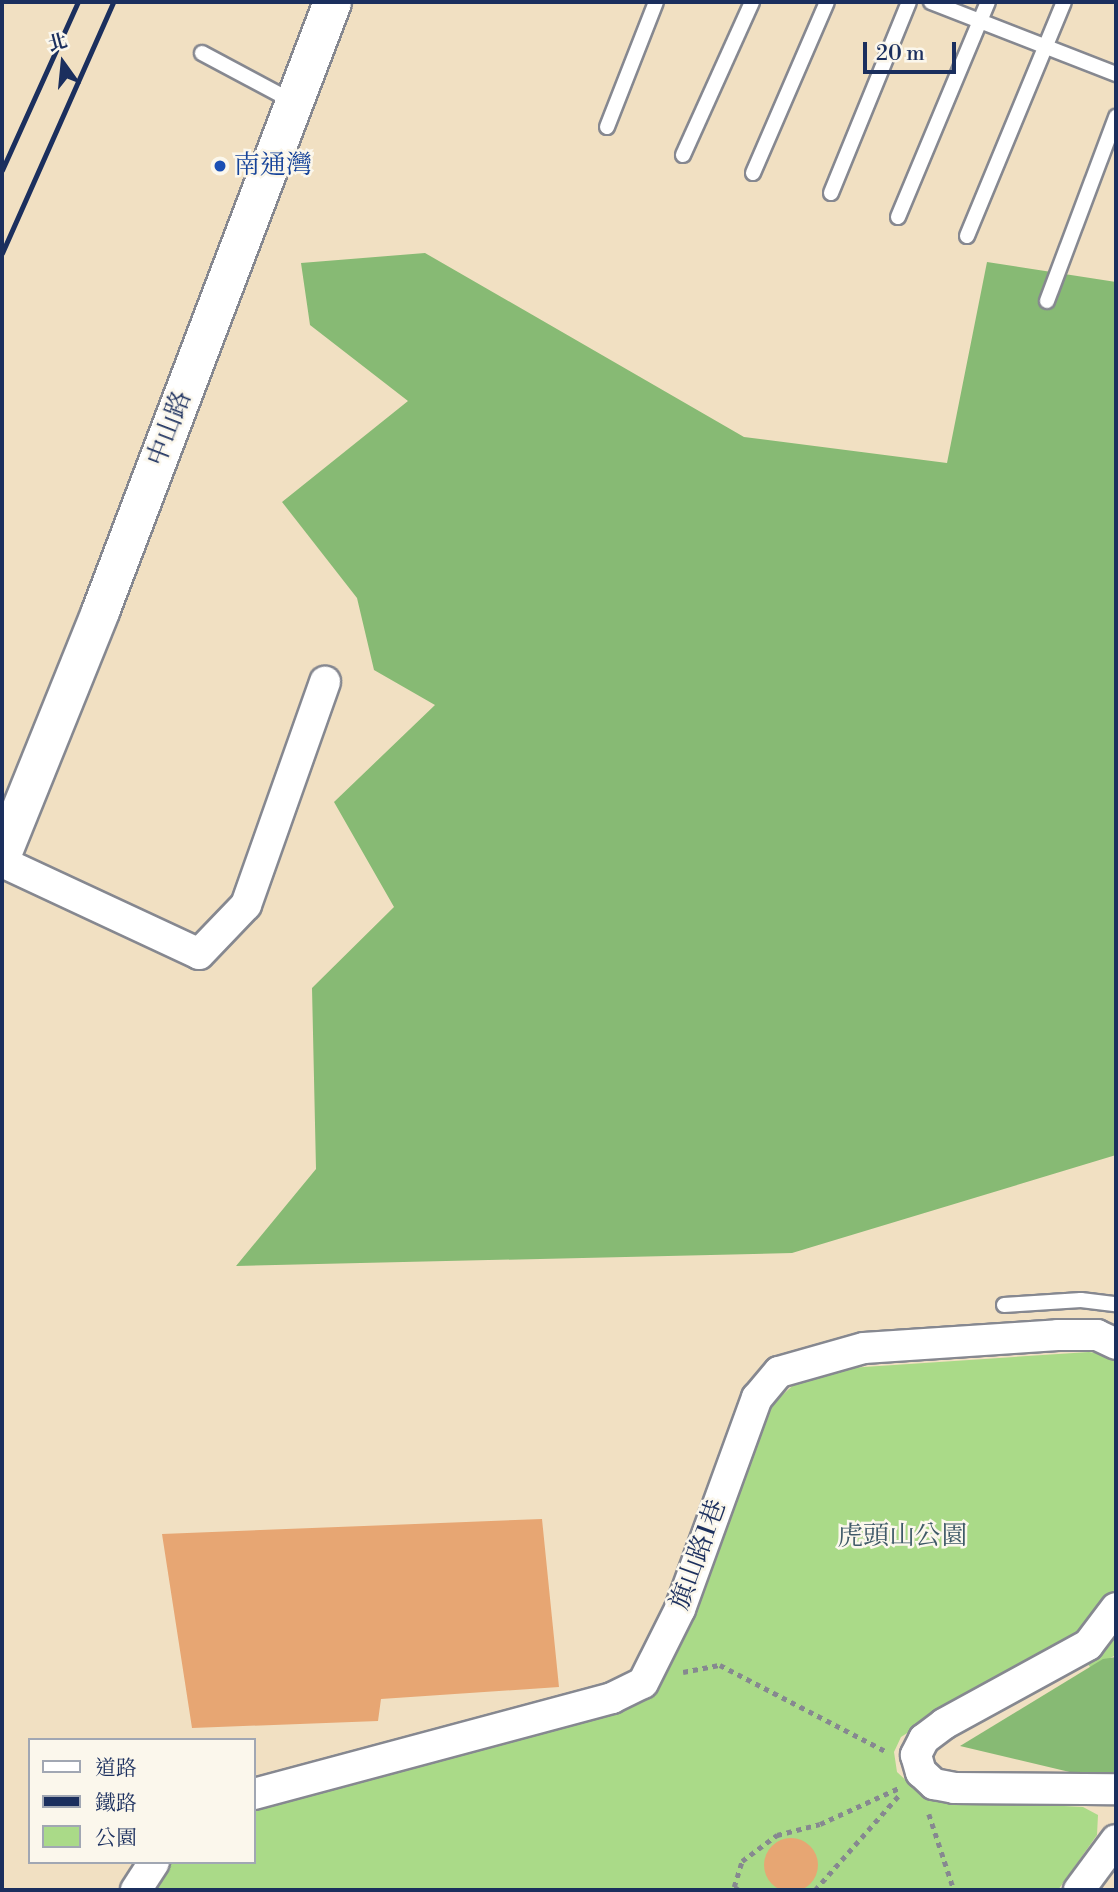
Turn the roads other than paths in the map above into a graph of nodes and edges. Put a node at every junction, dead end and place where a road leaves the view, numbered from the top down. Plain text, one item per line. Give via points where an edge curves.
1 (332, 2) edge
2 (656, 2) edge
3 (752, 2) edge
4 (827, 2) edge
5 (909, 2) edge
6 (931, 2) edge
7 (988, 2) edge
8 (1064, 2) edge
9 (980, 22) junction
10 (1045, 45) junction
11 (202, 53) dead end
12 (1116, 74) edge
13 (294, 101) junction
14 (1116, 117) edge
15 (607, 127) dead end
16 (683, 155) dead end
17 (753, 173) dead end
18 (831, 193) dead end
19 (898, 217) dead end
20 (967, 236) dead end
21 (1047, 301) dead end
22 (325, 682) dead end
23 (2, 854) edge
24 (2, 862) edge
25 (1116, 1304) edge
26 (1004, 1305) dead end
27 (1116, 1344) edge
28 (1116, 1608) edge
29 (1116, 1789) edge
30 (256, 1793) edge
31 (1116, 1840) edge
32 (153, 1864) edge
33 (136, 1890) edge
34 (1079, 1890) edge

1 - 13 street, 中山路
2 - 15 lane
3 - 16 lane
4 - 17 lane
5 - 18 lane
6 - 9 lane
7 - 9 lane
8 - 10 lane
9 - 10 lane
9 - 19 lane
10 - 12 lane
10 - 20 lane
11 - 13 lane
13 - 23 street, 中山路
14 - 21 lane
22 - 24 street via 246,905 199,954
25 - 26 lane via 1081,1300
27 - 30 street, 旗山路1巷 via 1097,1335 1058,1335 864,1348 779,1372 757,1398 680,1609 643,1683 612,1698
28 - 29 street via 1088,1645 944,1724 924,1739 916,1755 921,1772 934,1784 954,1788
31 - 34 street
32 - 33 street

